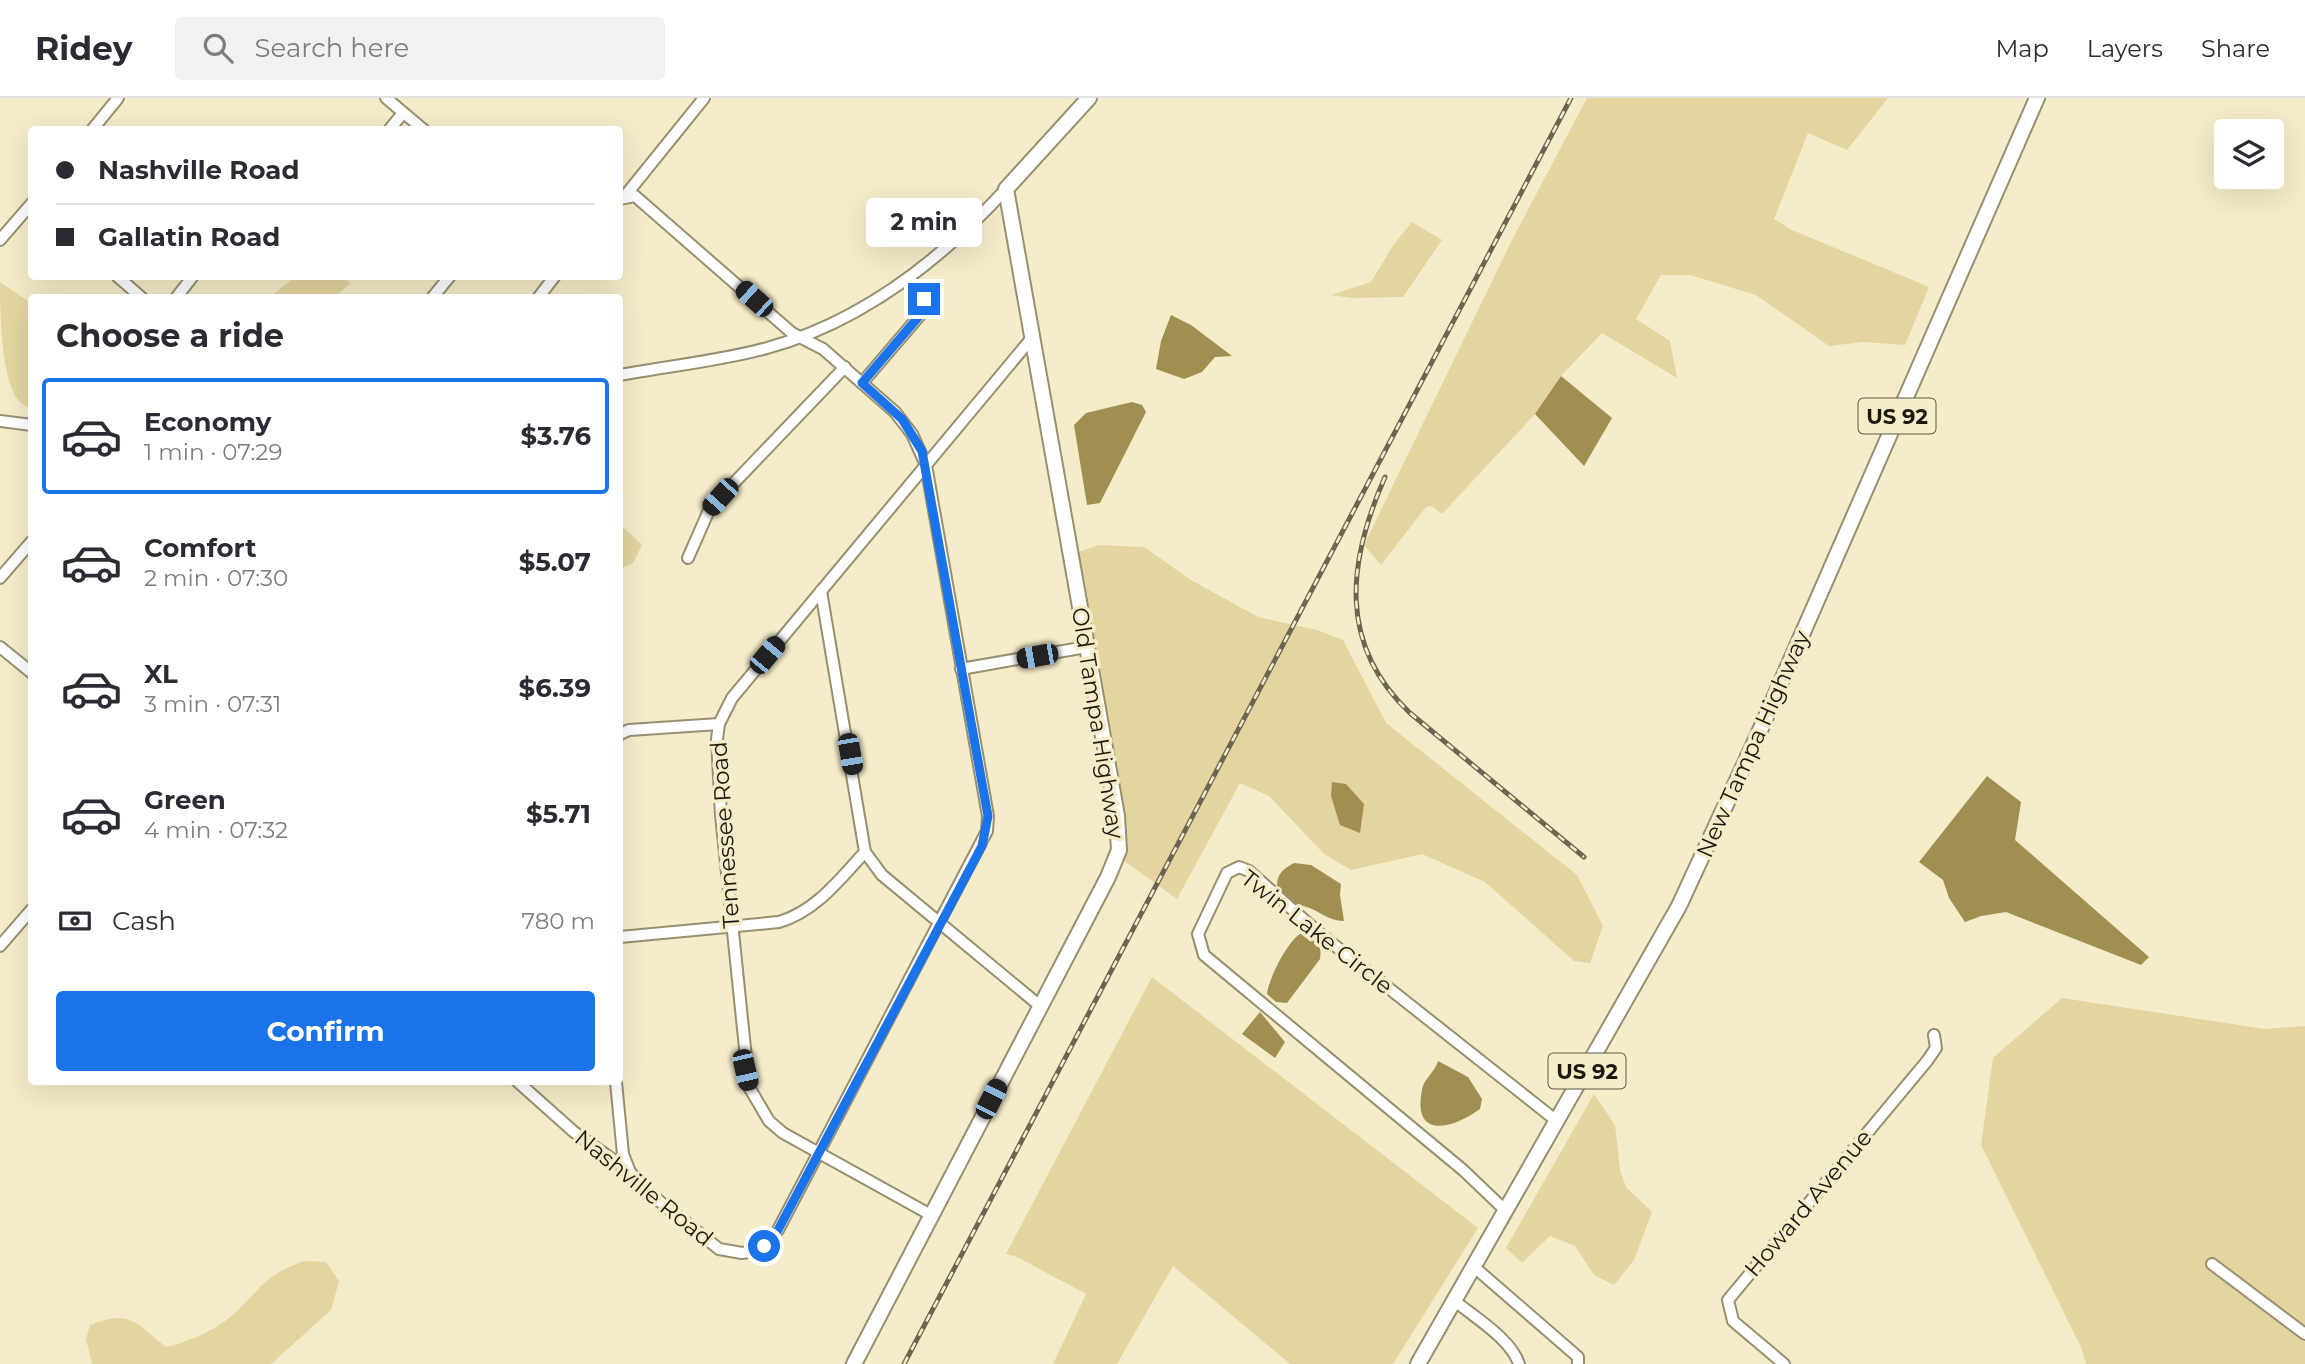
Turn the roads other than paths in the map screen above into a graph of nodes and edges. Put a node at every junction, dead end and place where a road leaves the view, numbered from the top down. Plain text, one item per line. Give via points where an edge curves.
1 (118, 98) edge
2 (386, 98) edge
3 (705, 98) edge
4 (1089, 98) edge
5 (2036, 98) edge
6 (403, 113) junction
7 (95, 126) edge
8 (392, 126) edge
9 (419, 126) edge
10 (1006, 189) junction
11 (623, 197) edge
12 (623, 198) edge
13 (28, 208) edge
14 (0, 240) edge
15 (909, 278) junction
16 (122, 280) edge
17 (190, 280) edge
18 (447, 280) edge
19 (552, 280) edge
20 (137, 294) edge
21 (179, 294) edge
22 (435, 294) edge
23 (541, 294) edge
24 (803, 336) junction
25 (1031, 339) junction
26 (845, 368) junction
27 (623, 374) edge
28 (862, 383) junction
29 (0, 421) edge
30 (28, 424) edge
31 (926, 466) junction
32 (28, 546) edge
33 (688, 558) dead end
34 (0, 578) edge
35 (821, 591) junction
36 (0, 647) edge
37 (1087, 647) junction
38 (961, 669) junction
39 (28, 670) edge
40 (719, 724) junction
41 (623, 733) edge
42 (865, 852) junction
43 (28, 914) edge
44 (940, 924) junction
45 (731, 926) junction
46 (623, 937) edge
47 (0, 946) edge
48 (1040, 1006) junction
49 (1934, 1035) dead end
50 (521, 1085) edge
51 (616, 1085) edge
52 (1558, 1122) junction
53 (817, 1155) junction
54 (630, 1172) junction
55 (1506, 1211) junction
56 (931, 1215) junction
57 (2212, 1264) dead end
58 (1473, 1266) junction
59 (1455, 1301) junction
60 (2305, 1334) edge
61 (854, 1364) edge
62 (1418, 1364) edge
63 (1519, 1364) edge
64 (1578, 1364) edge
65 (1784, 1364) edge

1 - 7 street
2 - 6 street
3 - 11 street
4 - 10 main road
5 - 52 main road, New Tampa Highway / US 92 via 1707,847
6 - 8 street
6 - 9 street
10 - 15 street via 950,246
10 - 25 main road, Old Tampa Highway
12 - 24 street, Nashville Road via 635,196 792,333
13 - 14 street
15 - 24 street
15 - 28 street via 922,292 924,308
16 - 20 street
17 - 21 street
18 - 22 street
19 - 23 street
24 - 26 street, Nashville Road
24 - 27 street via 766,348
25 - 31 street, Tennessee Road
25 - 37 main road, Old Tampa Highway via 1045,396
26 - 28 street, Nashville Road
26 - 33 street via 710,508
28 - 31 street, Nashville Road via 902,419
29 - 30 street
31 - 35 street, Tennessee Road
31 - 38 street, Nashville Road
32 - 34 street
35 - 40 street, Tennessee Road via 732,698
35 - 42 street
36 - 39 street
37 - 38 street
37 - 48 main road, Old Tampa Highway via 1119,850
38 - 44 street, Nashville Road via 987,831
40 - 41 street
40 - 45 street, Tennessee Road
42 - 44 street via 882,874
42 - 45 street via 804,912 779,922
43 - 47 street
44 - 48 street
44 - 53 street, Nashville Road
45 - 46 street
45 - 53 street, Tennessee Road via 749,1087 769,1121
48 - 56 main road, Old Tampa Highway
49 - 65 street, Howard Avenue via 1936,1048 1927,1061 1728,1300 1733,1321
50 - 54 street, Nashville Road via 574,1132
51 - 54 street via 623,1154
52 - 55 main road, New Tampa Highway / US 92
52 - 55 street, Twin Lake Circle via 1319,933 1249,871 1239,867 1227,873 1198,933 1204,955
53 - 54 street, Nashville Road via 773,1238 742,1253 719,1249
53 - 56 street, Tennessee Road
55 - 58 main road, New Tampa Highway / US 92
56 - 61 main road, Old Tampa Highway
57 - 60 street
58 - 59 main road, New Tampa Highway / US 92
58 - 64 street via 1578,1357
59 - 62 main road, New Tampa Highway / US 92
59 - 63 street via 1505,1344

